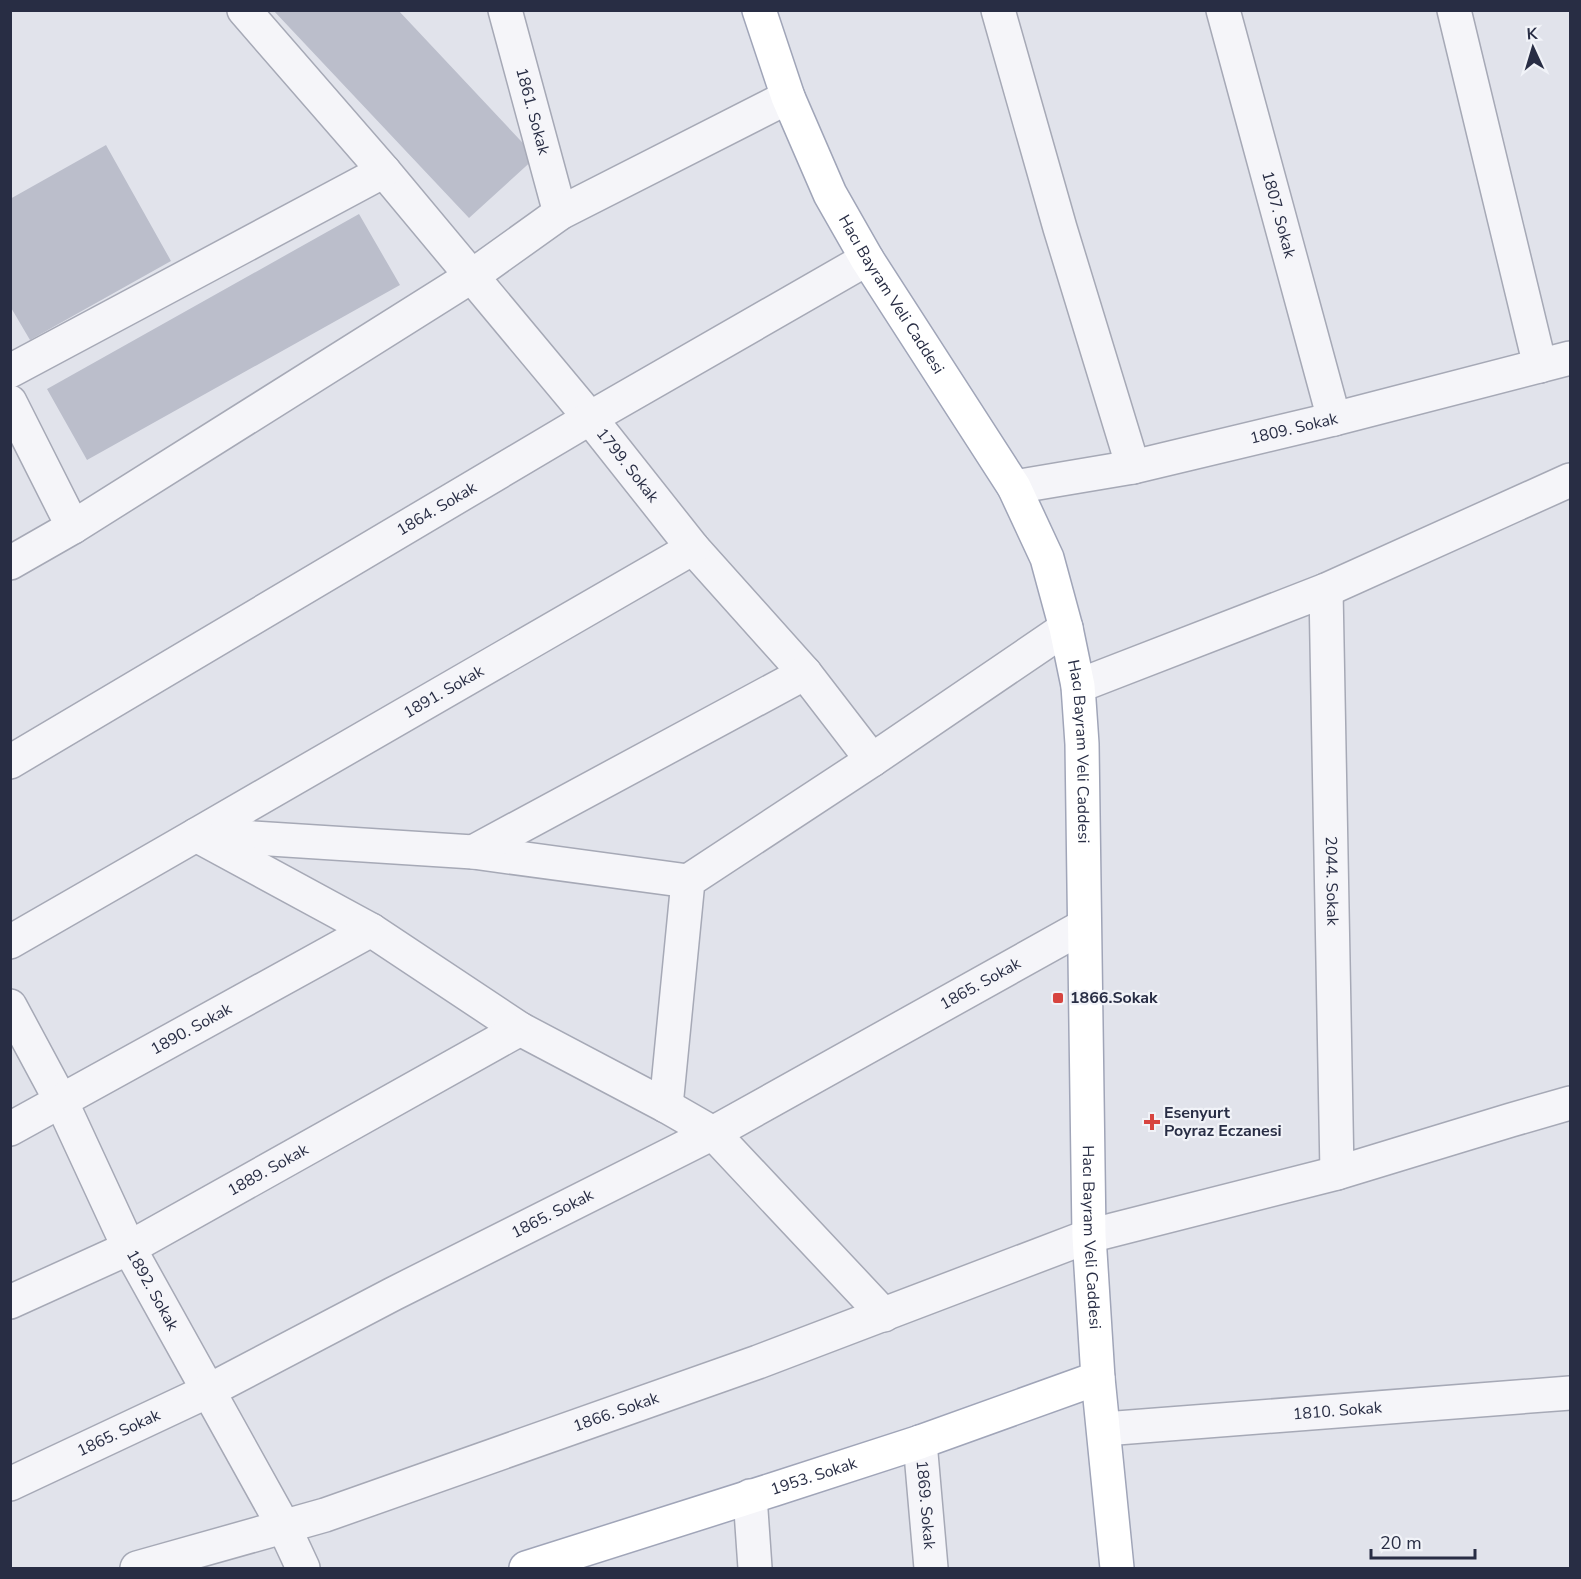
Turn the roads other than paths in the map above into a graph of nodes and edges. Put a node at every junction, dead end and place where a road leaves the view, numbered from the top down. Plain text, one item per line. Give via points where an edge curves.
1 (244, 10) edge
2 (505, 10) edge
3 (759, 10) edge
4 (998, 10) edge
5 (1223, 10) edge
6 (1454, 10) edge
7 (788, 97) junction
8 (384, 171) junction
9 (560, 213) junction
10 (867, 259) junction
11 (472, 276) junction
12 (1555, 362) edge
13 (10, 371) edge
14 (10, 402) edge
15 (590, 418) junction
16 (1334, 418) junction
17 (1132, 467) junction
18 (1570, 480) edge
19 (1014, 487) junction
20 (73, 527) junction
21 (693, 548) junction
22 (10, 563) edge
23 (1326, 590) junction
24 (1066, 628) junction
25 (805, 672) junction
26 (1078, 686) junction
27 (872, 760) junction
28 (10, 762) edge
29 (196, 835) junction
30 (472, 852) junction
31 (688, 881) junction
32 (1084, 926) junction
33 (371, 930) junction
34 (10, 942) edge
35 (10, 1006) edge
36 (520, 1029) junction
37 (61, 1101) junction
38 (1570, 1103) edge
39 (666, 1106) junction
40 (10, 1129) edge
41 (713, 1133) junction
42 (1337, 1173) junction
43 (1089, 1236) junction
44 (129, 1248) junction
45 (10, 1302) edge
46 (884, 1315) junction
47 (1098, 1377) junction
48 (208, 1390) junction
49 (1570, 1393) edge
50 (1104, 1429) junction
51 (920, 1442) junction
52 (10, 1484) edge
53 (750, 1496) junction
54 (284, 1527) junction
55 (137, 1569) edge
56 (303, 1569) edge
57 (526, 1569) edge
58 (755, 1569) edge
59 (931, 1569) edge
60 (1117, 1569) edge

1 - 8 street, 1799. Sokak
2 - 9 street, 1861. Sokak
3 - 7 main road, Hacı Bayram Veli Caddesi
4 - 17 street
5 - 16 street, 1807. Sokak
6 - 12 street
7 - 9 street
7 - 10 main road, Hacı Bayram Veli Caddesi via 830,194
8 - 11 street, 1799. Sokak
8 - 13 street
9 - 11 street
10 - 15 street, 1864. Sokak
10 - 19 main road, Hacı Bayram Veli Caddesi
11 - 15 street, 1799. Sokak
11 - 20 street
12 - 16 street, 1809. Sokak
14 - 20 street
15 - 21 street, 1799. Sokak
15 - 28 street, 1864. Sokak
16 - 17 street, 1809. Sokak
17 - 19 street, 1809. Sokak
18 - 23 street
19 - 24 main road, Hacı Bayram Veli Caddesi via 1047,558
20 - 22 street
21 - 25 street, 1799. Sokak
21 - 29 street, 1891. Sokak
23 - 26 street
23 - 42 street, 2044. Sokak
24 - 26 main road, Hacı Bayram Veli Caddesi
24 - 27 street
25 - 27 street, 1799. Sokak
25 - 30 street
26 - 32 main road, Hacı Bayram Veli Caddesi
27 - 31 street
29 - 30 street
29 - 33 street
29 - 34 street, 1891. Sokak
30 - 31 street
31 - 39 street
32 - 41 street, 1865. Sokak
32 - 43 main road, Hacı Bayram Veli Caddesi
33 - 36 street
33 - 37 street, 1890. Sokak
35 - 37 street, 1892. Sokak
36 - 39 street
36 - 44 street, 1889. Sokak
37 - 40 street, 1890. Sokak
37 - 44 street, 1892. Sokak
38 - 42 street, 1866. Sokak
39 - 41 street
41 - 46 street
41 - 48 street, 1865. Sokak
42 - 43 street, 1866. Sokak
43 - 46 street, 1866. Sokak
43 - 47 main road, Hacı Bayram Veli Caddesi
44 - 45 street, 1889. Sokak
44 - 48 street, 1892. Sokak
46 - 54 street, 1866. Sokak
47 - 50 main road, Hacı Bayram Veli Caddesi
47 - 51 main road, 1953. Sokak
48 - 52 street, 1865. Sokak
48 - 54 street, 1892. Sokak
49 - 50 street, 1810. Sokak
50 - 60 main road, Hacı Bayram Veli Caddesi
51 - 53 main road, 1953. Sokak
51 - 59 street, 1869. Sokak
53 - 57 main road, 1953. Sokak
53 - 58 street
54 - 55 street, 1866. Sokak
54 - 56 street, 1892. Sokak

